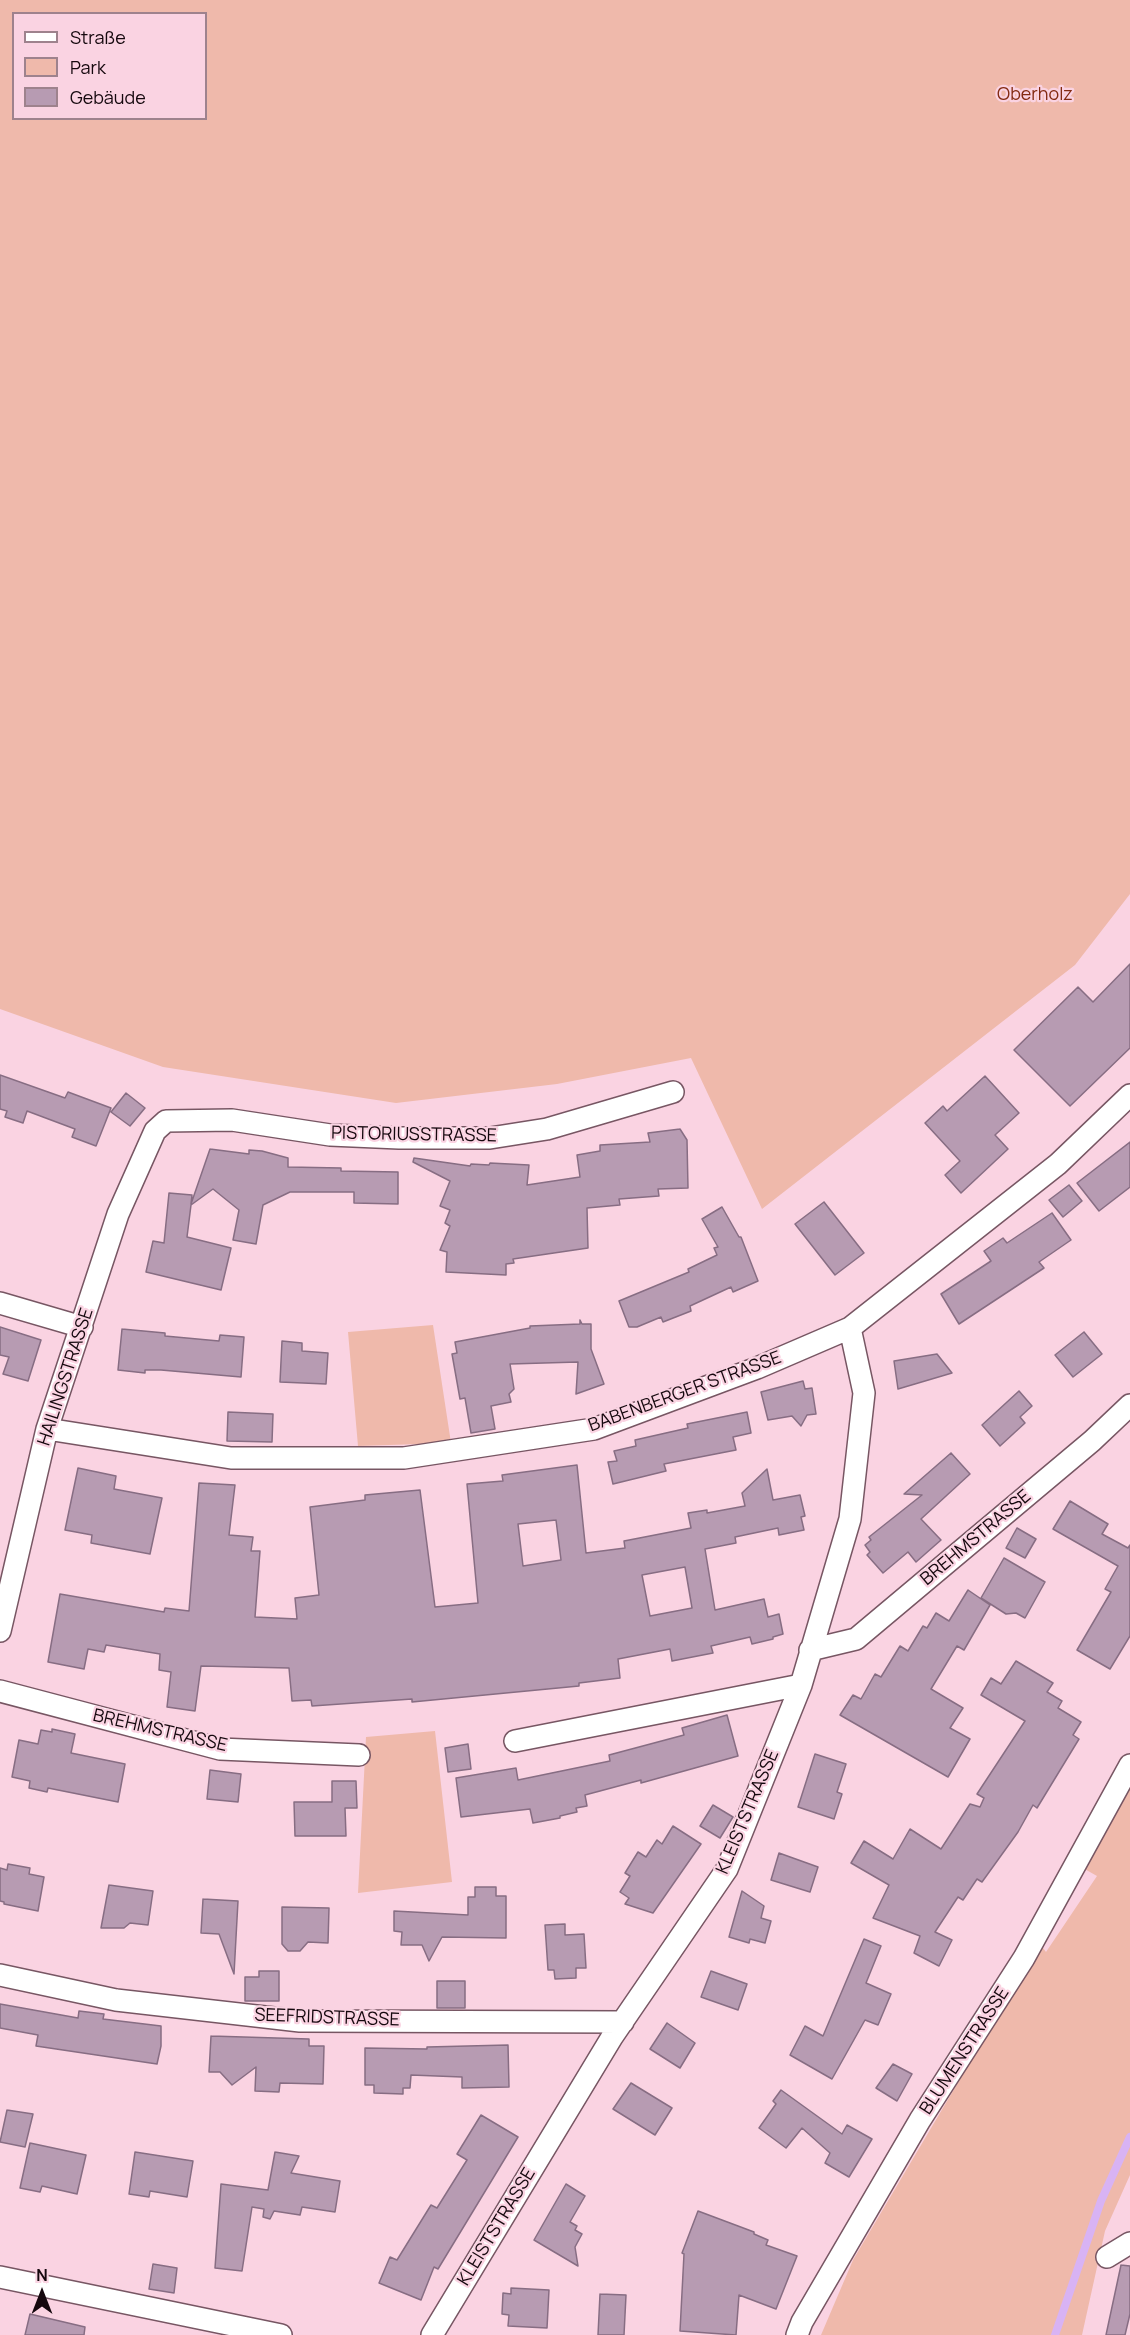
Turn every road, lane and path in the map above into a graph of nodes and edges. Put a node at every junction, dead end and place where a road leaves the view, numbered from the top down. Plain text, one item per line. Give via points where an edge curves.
1 (673, 1092) dead end
2 (1130, 1095) edge
3 (155, 1131) joint
4 (0, 1303) edge
5 (82, 1327) junction
6 (850, 1328) junction
7 (1130, 1405) edge
8 (47, 1428) junction
9 (0, 1631) edge
10 (810, 1650) junction
11 (801, 1685) junction
12 (0, 1691) edge
13 (515, 1741) dead end
14 (359, 1755) dead end
15 (1130, 1765) edge
16 (0, 1975) edge
17 (622, 2022) junction
18 (1130, 2243) edge
19 (1107, 2257) dead end
20 (0, 2277) edge
21 (281, 2335) edge
22 (432, 2335) edge
23 (797, 2335) edge

1 - 3 street, PISTORIUSSTRASSE via 547,1130 490,1138 330,1135 232,1120 192,1119 166,1121
2 - 6 street, BABENBERGER STRASSE via 1058,1164
3 - 5 street, HAILINGSTRASSE via 118,1214
4 - 5 street
5 - 8 street, HAILINGSTRASSE
6 - 8 street, BABENBERGER STRASSE via 757,1368 594,1428 404,1458 231,1458
6 - 10 street, KLEISTSTRASSE via 864,1393 850,1519
7 - 10 street, BREHMSTRASSE via 855,1639
8 - 9 street, HAILINGSTRASSE
10 - 11 street, KLEISTSTRASSE
11 - 13 street
11 - 17 street, KLEISTSTRASSE via 727,1869
12 - 14 street, BREHMSTRASSE via 220,1749
15 - 23 street, BLUMENSTRASSE via 1024,1958 896,2161
16 - 17 street, SEEFRIDSTRASSE via 116,2000 300,2021
17 - 22 street, KLEISTSTRASSE
18 - 19 street
20 - 21 street

